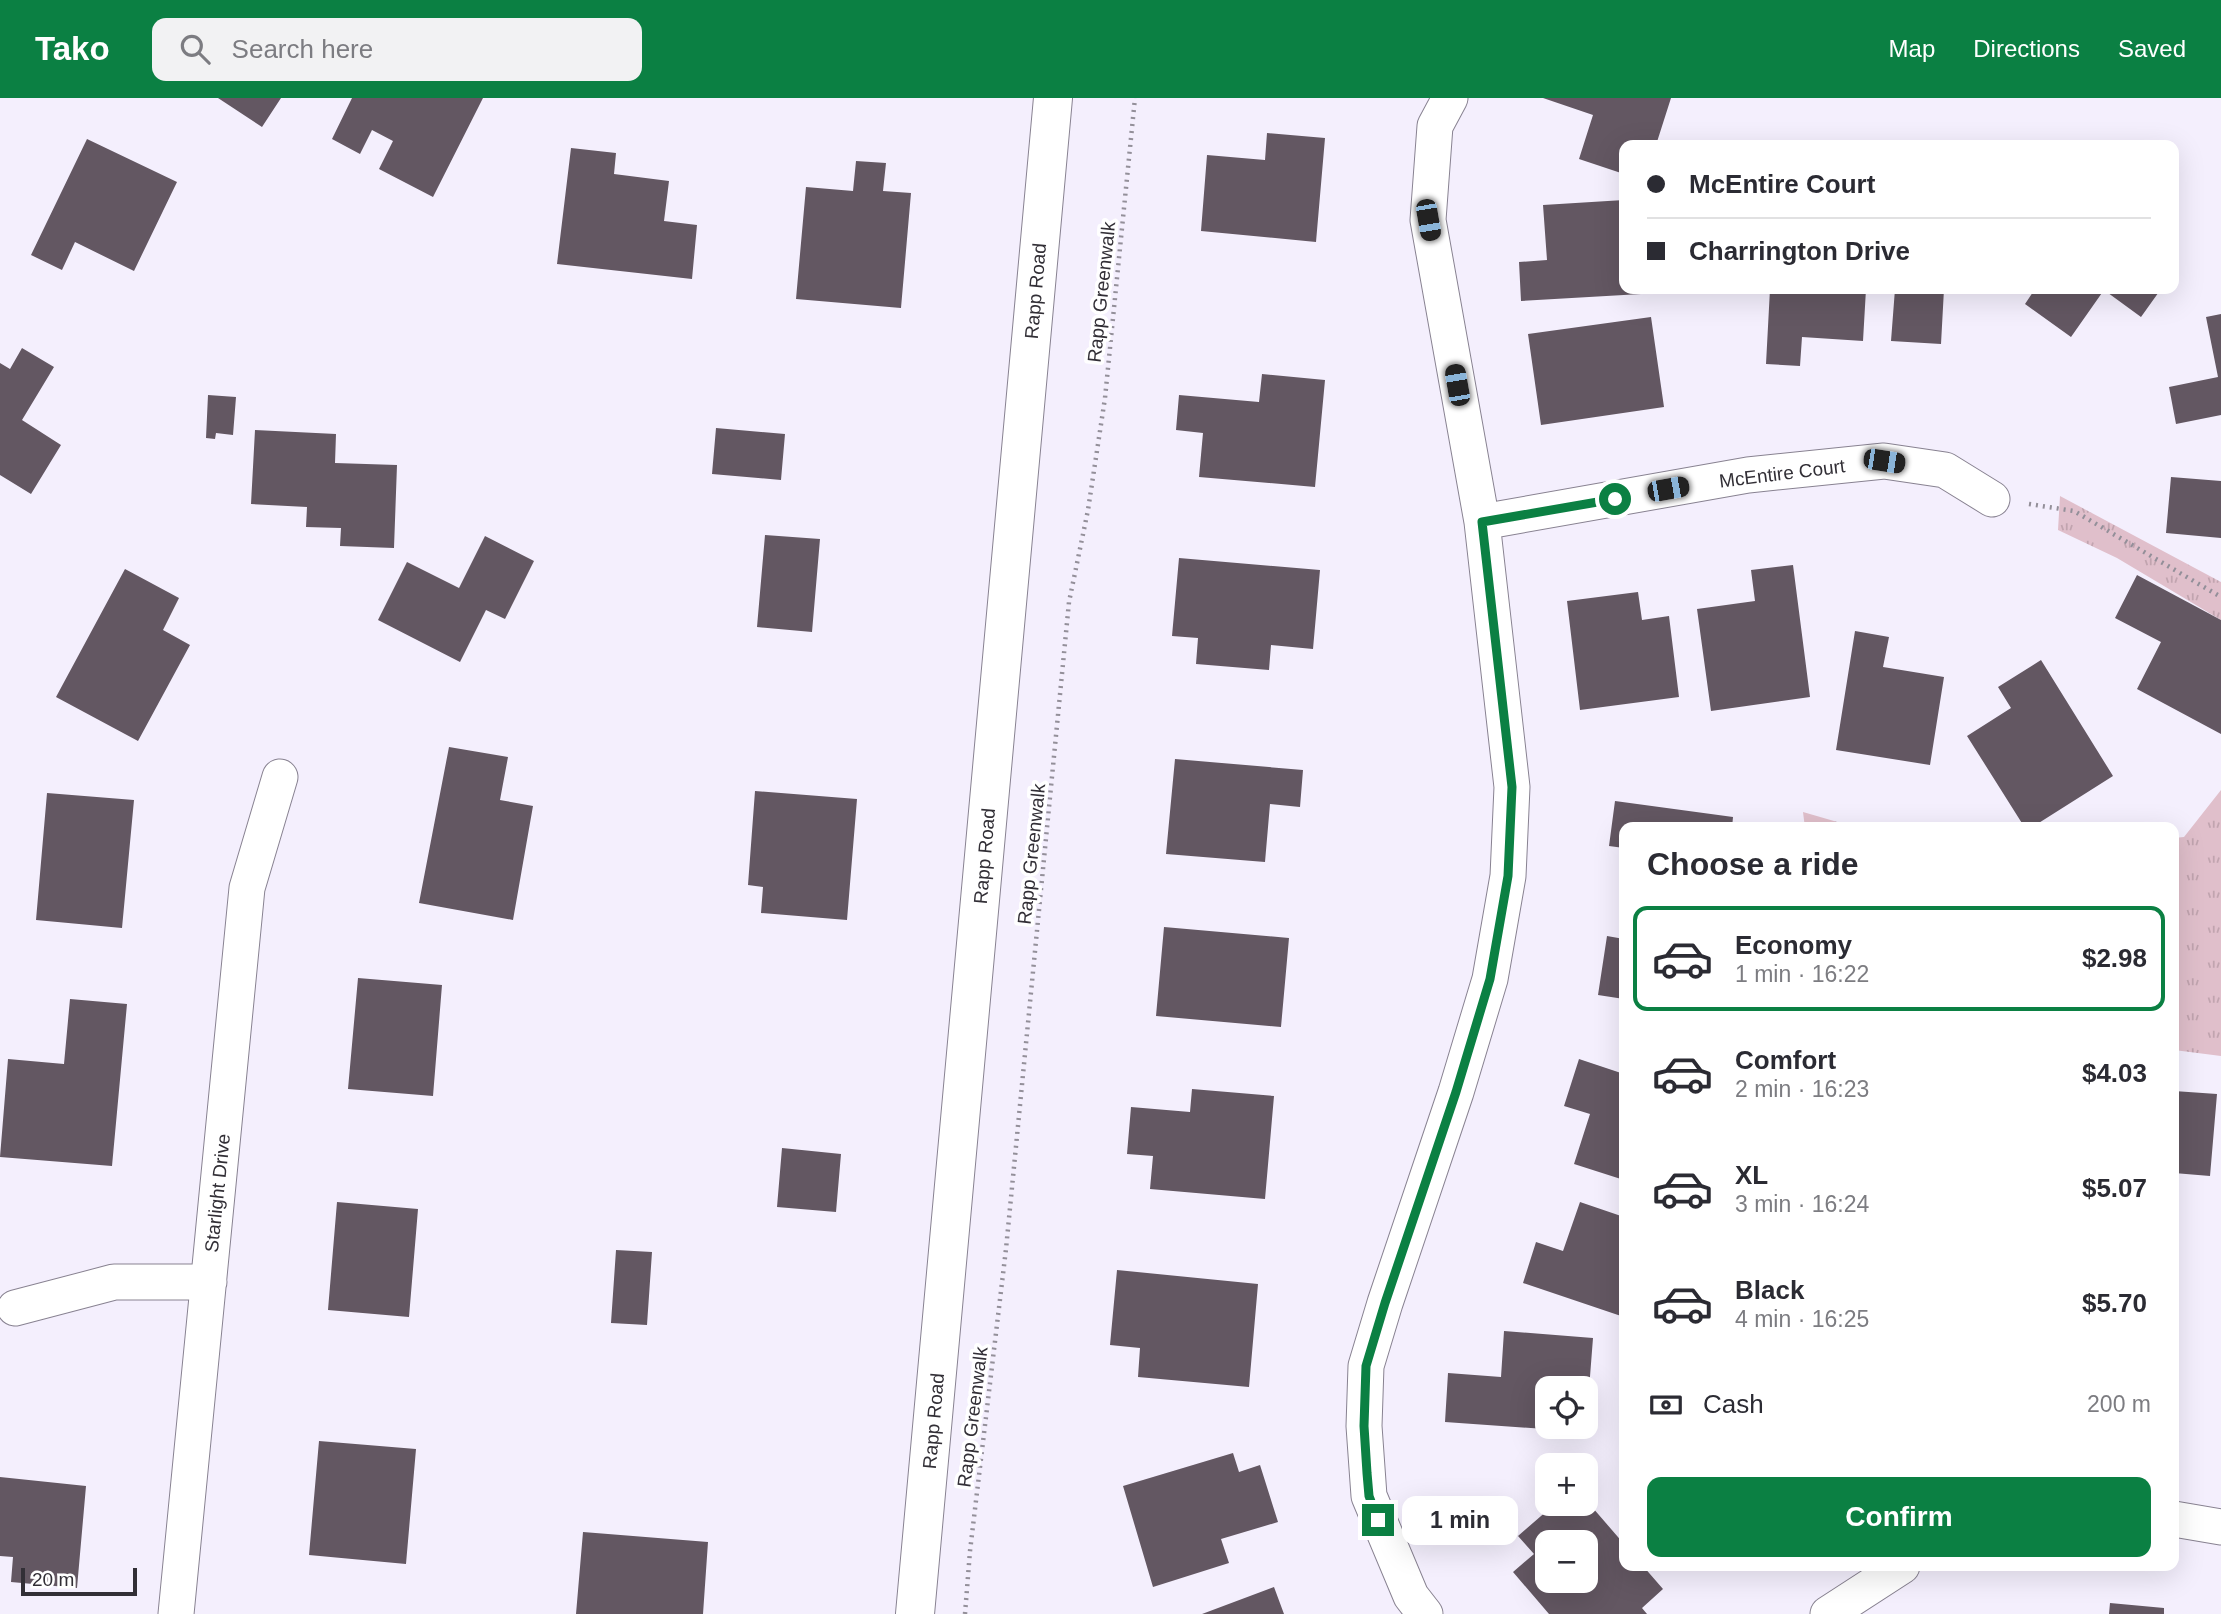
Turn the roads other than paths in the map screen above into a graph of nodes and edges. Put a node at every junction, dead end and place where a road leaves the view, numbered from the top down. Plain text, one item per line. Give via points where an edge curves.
1 (1053, 98) edge
2 (1450, 98) edge
3 (1992, 499) road end
4 (1482, 522) junction
5 (280, 777) dead end
6 (209, 1282) junction
7 (15, 1308) dead end
8 (2179, 1520) edge
9 (2221, 1527) edge
10 (1894, 1571) edge
11 (177, 1614) edge
12 (915, 1614) edge
13 (1425, 1614) edge
14 (1828, 1614) edge

1 - 12 street, Rapp Road
2 - 4 street via 1434,126 1428,220
3 - 4 street, McEntire Court via 1945,470 1884,461 1748,475
4 - 13 street via 1512,787 1508,876 1490,979 1366,1366 1369,1496 1411,1596
5 - 6 street, Starlight Drive via 247,888
6 - 7 street via 114,1282
6 - 11 street, Starlight Drive
8 - 9 street
10 - 14 street

